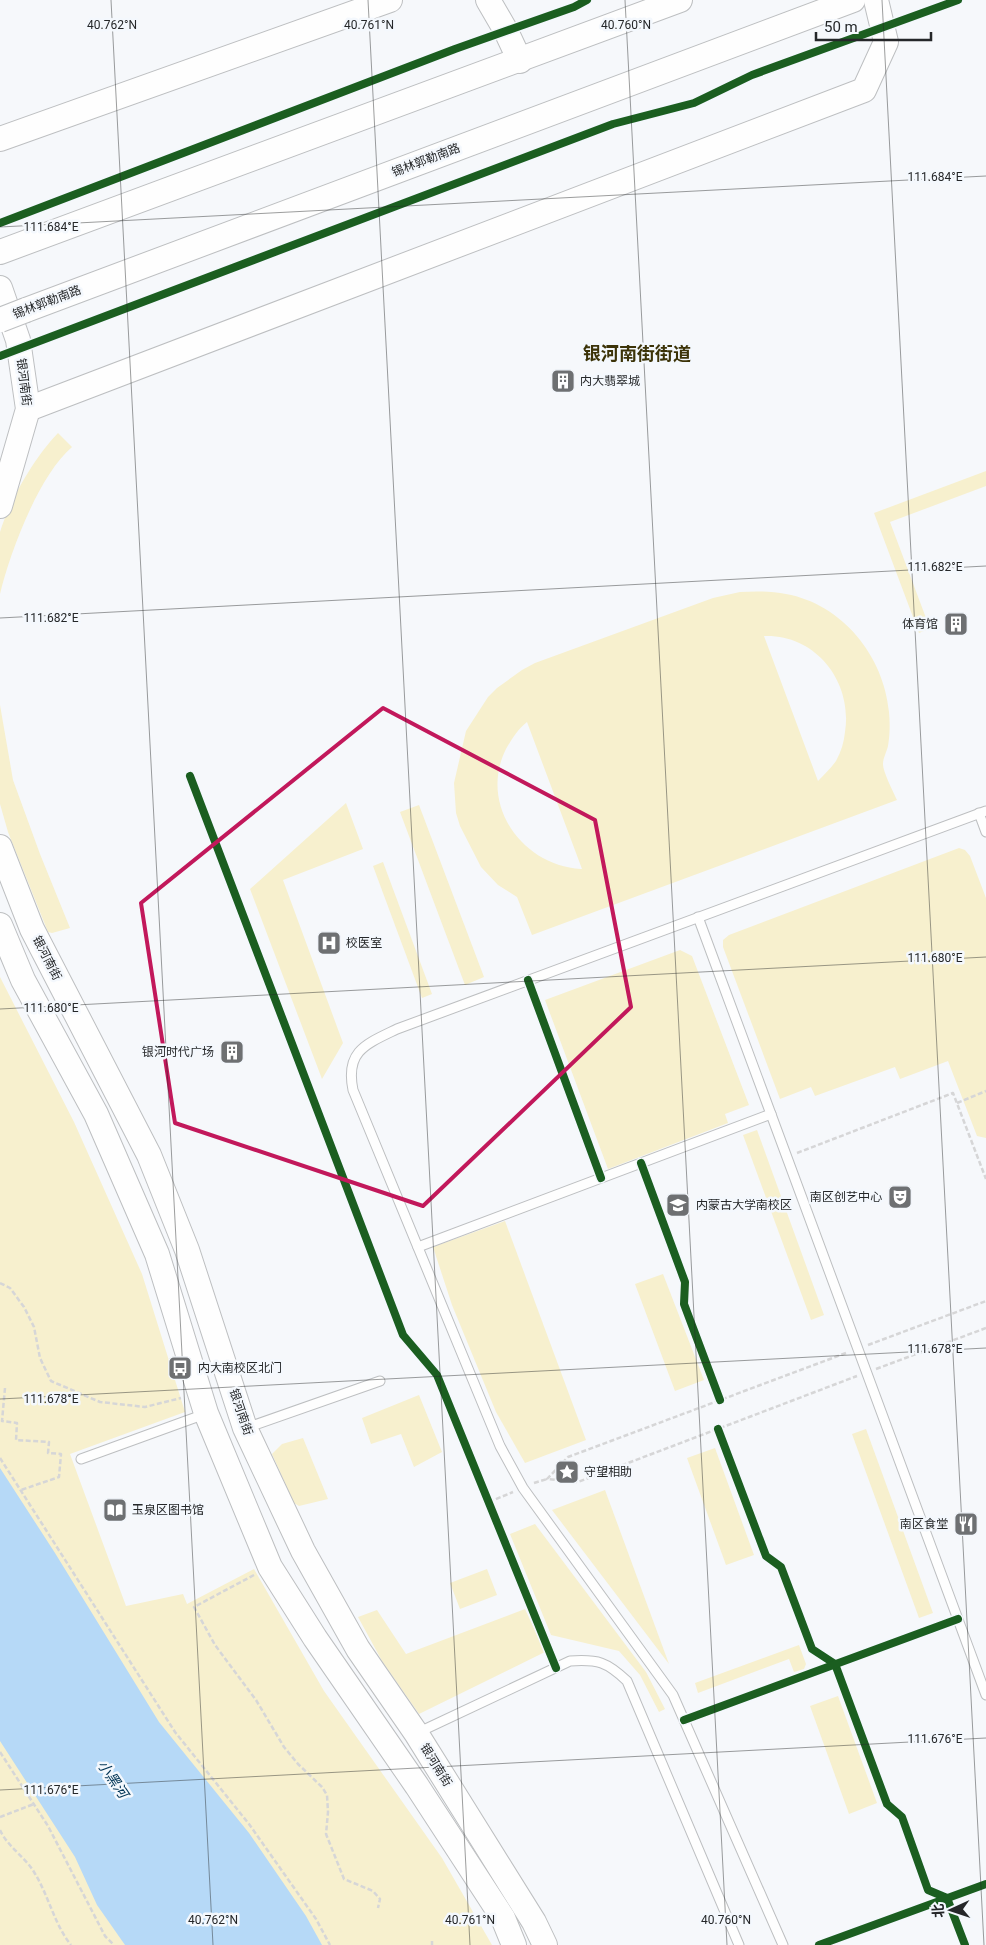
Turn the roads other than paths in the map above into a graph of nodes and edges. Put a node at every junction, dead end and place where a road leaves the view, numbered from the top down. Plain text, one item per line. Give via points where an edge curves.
1 (390, 0) edge
2 (488, 0) edge
3 (680, 0) edge
4 (853, 0) edge
5 (876, 0) edge
6 (520, 61) junction
7 (0, 139) edge
8 (0, 252) edge
9 (0, 288) edge
10 (0, 320) edge
11 (28, 409) junction
12 (0, 506) edge
13 (983, 812) edge
14 (986, 832) edge
15 (0, 847) edge
16 (698, 917) junction
17 (0, 925) edge
18 (771, 1114) junction
19 (418, 1247) junction
20 (380, 1381) dead end
21 (206, 1414) junction
22 (245, 1428) junction
23 (81, 1459) dead end
24 (986, 1696) edge
25 (416, 1733) junction
26 (514, 1945) edge
27 (545, 1945) edge
28 (739, 1945) edge
29 (783, 1945) edge

1 - 7 main road
2 - 6 main road
3 - 6 main road
4 - 10 main road, 锡林郭勒南路, bridge
5 - 11 main road via 886,42 864,90
6 - 8 main road
9 - 11 main road, 银河南街 via 18,340
11 - 12 main road, 银河南街
13 - 14 lane
13 - 16 lane
15 - 22 main road, 银河南街 via 32,929 148,1155 187,1250
16 - 18 lane
16 - 19 lane via 396,1029 368,1043 355,1058 350,1073 353,1090
17 - 21 main road via 24,980 96,1114 156,1254
18 - 19 lane
18 - 24 lane
19 - 29 lane via 500,1446 523,1488 673,1695
20 - 22 lane
21 - 23 lane
21 - 26 main road via 270,1567 503,1918
22 - 25 main road, 银河南街 via 314,1574 358,1649
25 - 27 main road, 银河南街 via 534,1922
25 - 28 lane via 570,1661 591,1660 611,1666 627,1681

